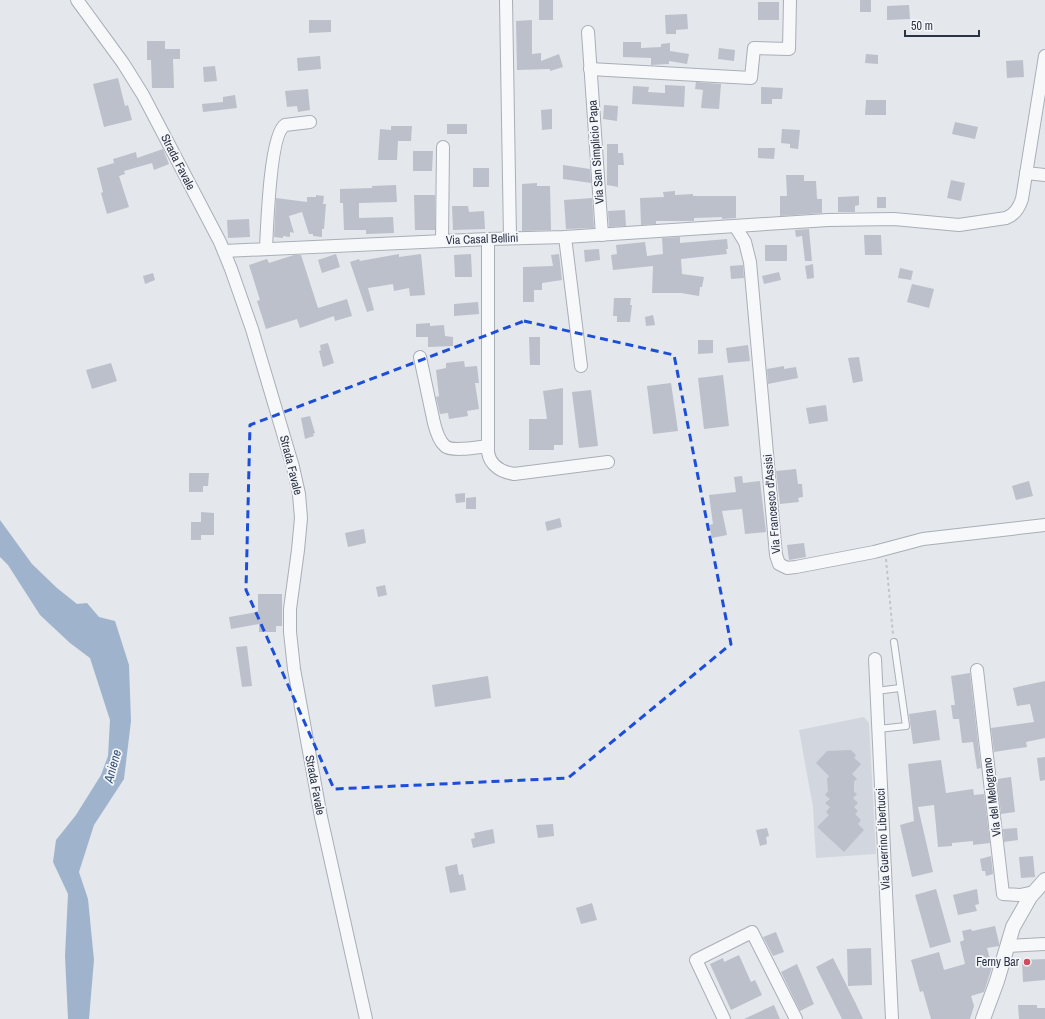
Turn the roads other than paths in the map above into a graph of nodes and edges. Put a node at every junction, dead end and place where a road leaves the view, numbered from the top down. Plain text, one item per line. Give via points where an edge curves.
1 (77, 0) edge
2 (506, 0) edge
3 (790, 0) edge
4 (588, 32) dead end
5 (1045, 56) edge
6 (590, 69) junction
7 (310, 122) dead end
8 (443, 148) dead end
9 (1026, 173) junction
10 (1045, 175) edge
11 (738, 225) junction
12 (602, 235) junction
13 (565, 237) junction
14 (510, 238) junction
15 (488, 239) junction
16 (442, 241) junction
17 (266, 248) junction
18 (224, 250) junction
19 (420, 357) dead end
20 (582, 366) dead end
21 (488, 446) junction
22 (608, 462) dead end
23 (1045, 526) edge
24 (894, 642) road end
25 (875, 659) dead end
26 (977, 670) dead end
27 (900, 688) junction
28 (876, 691) junction
29 (878, 729) junction
30 (1045, 880) edge
31 (1034, 892) junction
32 (1045, 944) edge
33 (1007, 946) junction
34 (366, 1019) edge
35 (724, 1019) edge
36 (796, 1019) edge
37 (892, 1019) edge
38 (983, 1019) edge

1 - 18 street, Strada Favale via 143,95
2 - 14 street
3 - 6 street via 789,49 754,48 751,78
4 - 6 street, Via San Simplicio Papa
5 - 9 street
6 - 12 street, Via San Simplicio Papa
7 - 17 street via 285,125 279,133 273,158
8 - 16 street
9 - 10 street
9 - 11 street, Via Casal Bellini via 1022,199 1017,211 1006,218 959,225 883,218
11 - 12 street, Via Casal Bellini
11 - 23 street, Via Francesco d'Assisi via 750,262 778,562 781,566 791,568 885,550 923,539
12 - 13 street, Via Casal Bellini
13 - 14 street, Via Casal Bellini
13 - 20 street
14 - 15 street, Via Casal Bellini
15 - 16 street, Via Casal Bellini
15 - 21 street
16 - 17 street, Via Casal Bellini
17 - 18 street, Via Casal Bellini
18 - 34 street, Strada Favale via 260,352 298,484 300,531 290,617 294,669 321,817
19 - 21 street via 434,423 443,444 454,449
21 - 22 street via 490,458 495,466 504,472 514,474
24 - 27 lane
25 - 28 street, Via Guerrino Libertucci
26 - 31 street, Via del Melograno via 1003,894 1020,895
27 - 28 lane
27 - 29 lane via 906,726
28 - 29 street, Via Guerrino Libertucci
29 - 37 street, Via Guerrino Libertucci
30 - 31 street
31 - 33 street via 1016,920
32 - 33 street
33 - 38 street
35 - 36 street via 696,960 752,932

